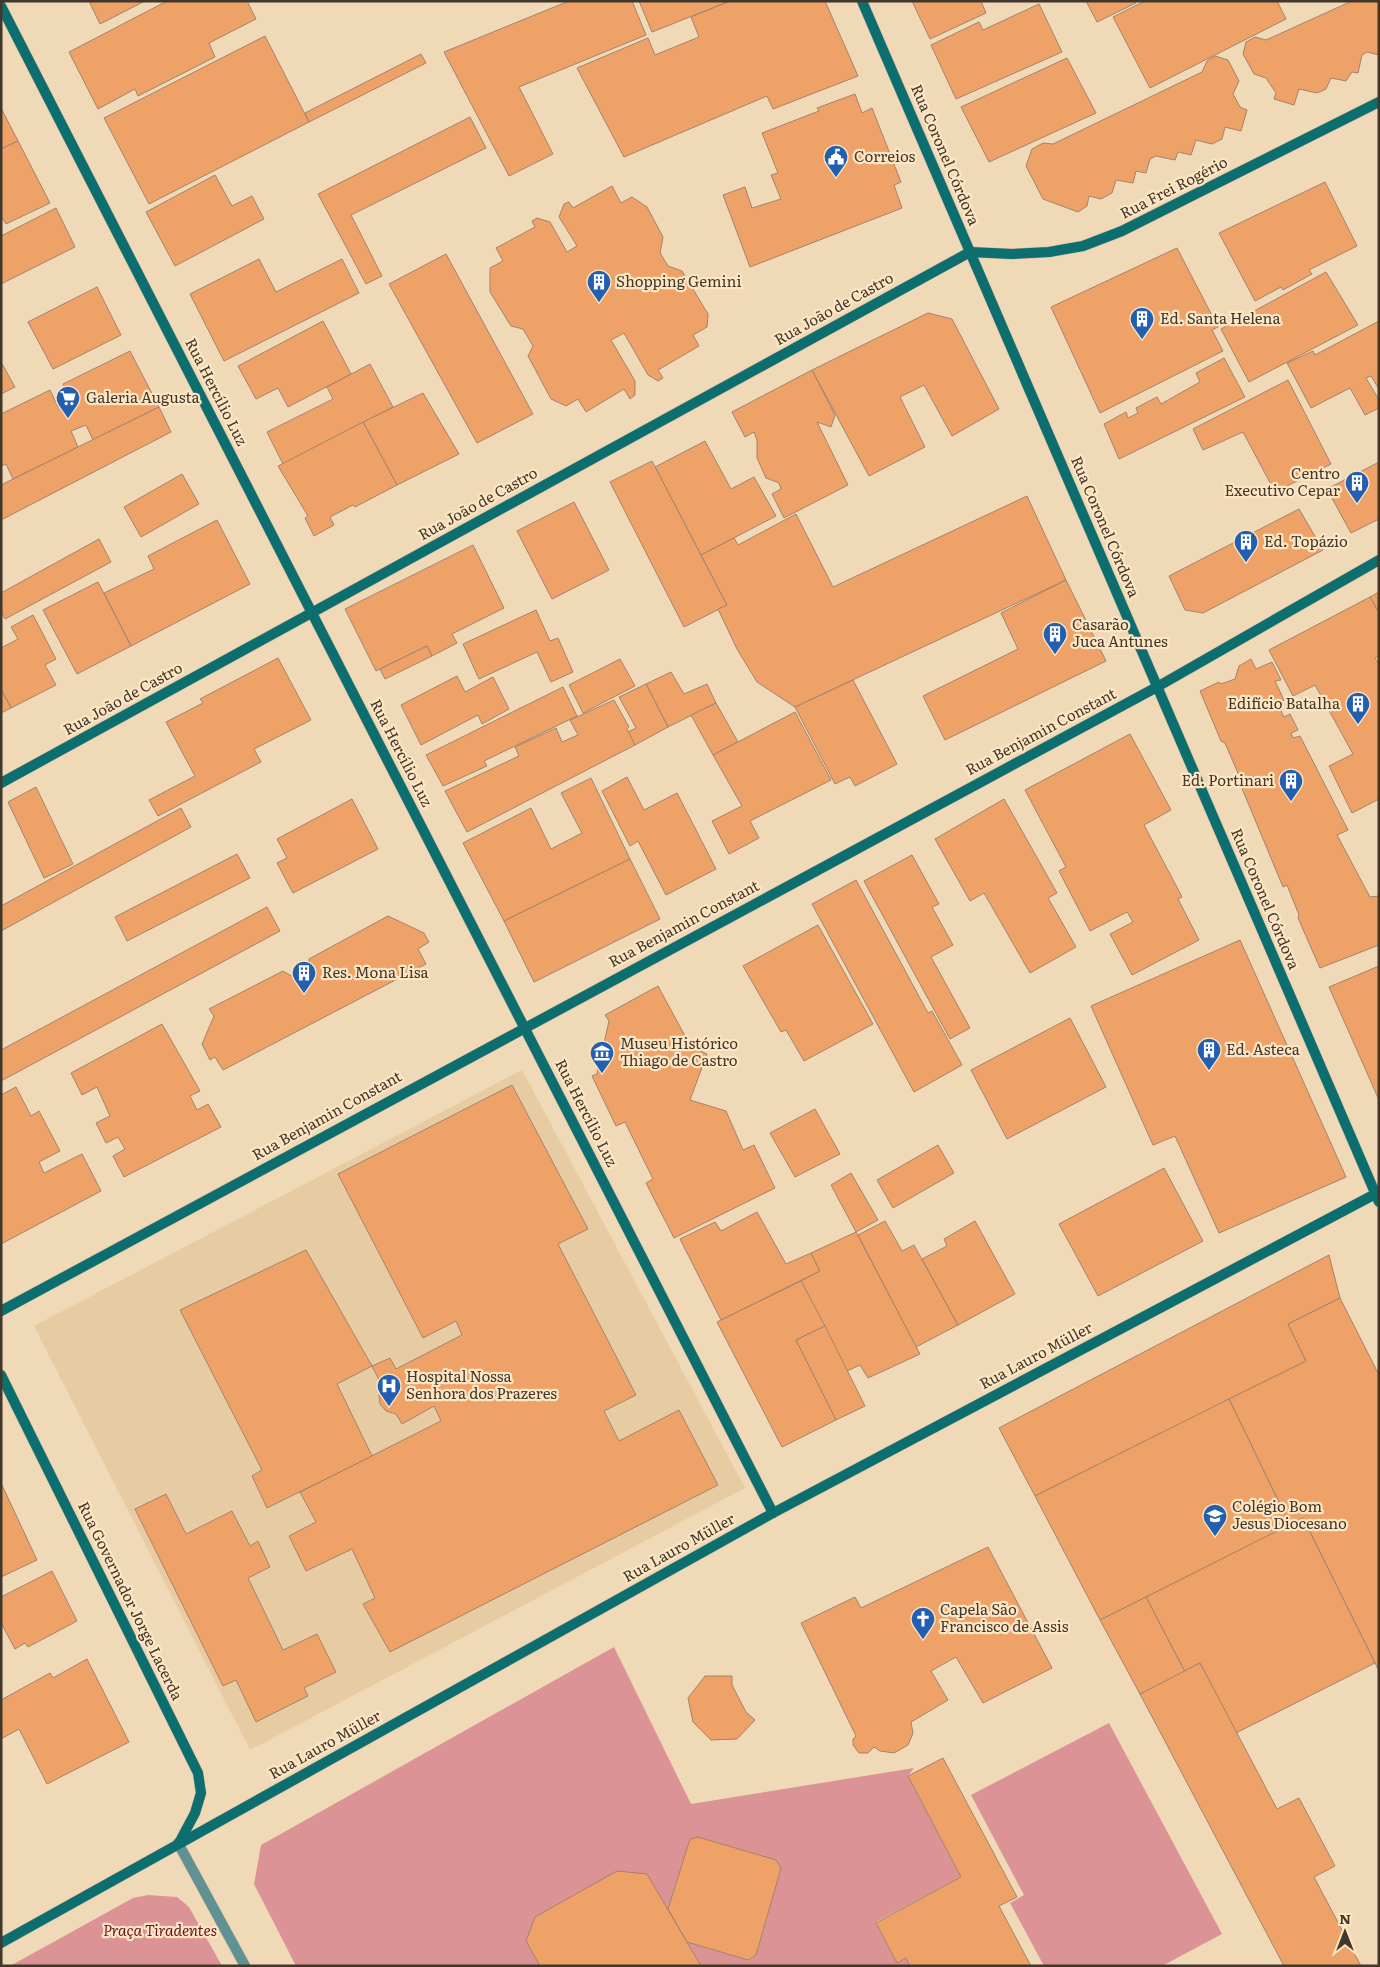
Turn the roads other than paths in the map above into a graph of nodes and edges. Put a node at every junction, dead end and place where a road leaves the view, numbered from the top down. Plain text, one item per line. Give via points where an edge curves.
1 (862, 1) edge
2 (1, 6) edge
3 (1379, 103) edge
4 (970, 252) junction
5 (1379, 560) edge
6 (312, 612) junction
7 (1157, 687) junction
8 (1, 783) edge
9 (525, 1026) junction
10 (1378, 1196) edge
11 (1, 1311) edge
12 (1, 1375) edge
13 (773, 1513) junction
14 (178, 1844) junction
15 (1, 1943) edge
16 (246, 1966) edge

1 - 4 street, Rua Coronel Córdova
2 - 6 street, Rua Hercílio Luz
3 - 4 street, Rua Frei Rogério via 1122,231 1083,246 1012,254
4 - 6 street, Rua João de Castro
4 - 7 street, Rua Coronel Córdova
5 - 7 street, Rua Benjamin Constant
6 - 8 street, Rua João de Castro
6 - 9 street, Rua Hercílio Luz
7 - 9 street, Rua Benjamin Constant
7 - 10 street, Rua Coronel Córdova
9 - 11 street, Rua Benjamin Constant
9 - 13 street, Rua Hercílio Luz
10 - 13 street, Rua Lauro Müller
12 - 14 street, Rua Governador Jorge Lacerda via 198,1773 201,1793 195,1813
13 - 14 street, Rua Lauro Müller
14 - 15 street, Rua Lauro Müller
14 - 16 street

